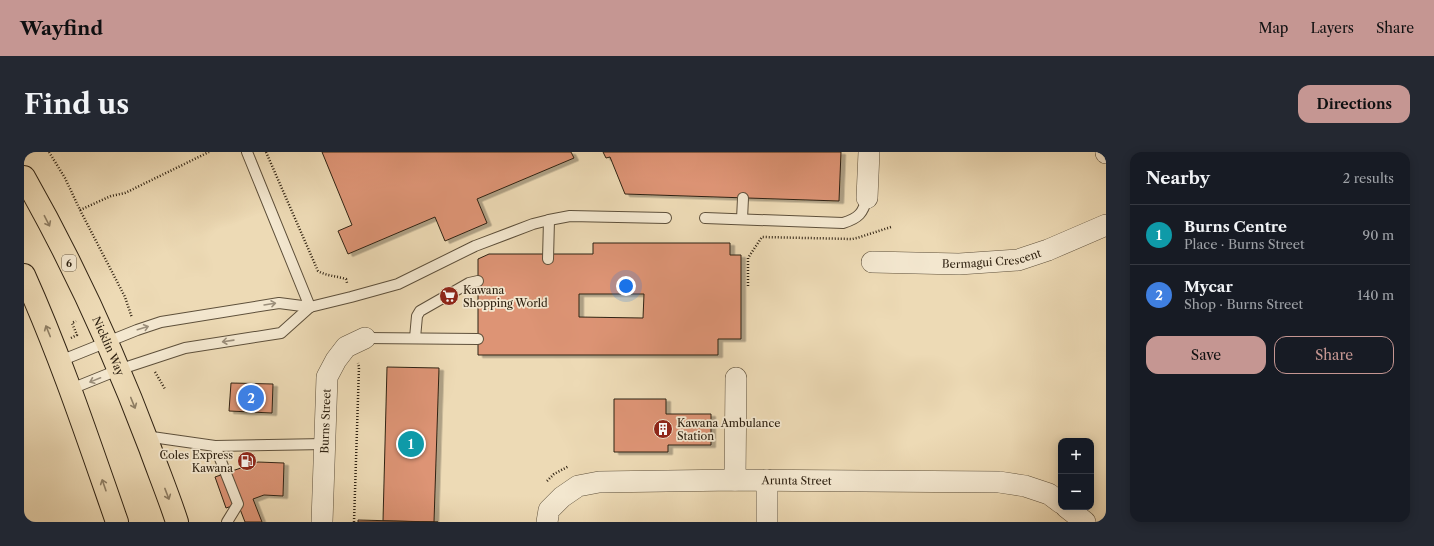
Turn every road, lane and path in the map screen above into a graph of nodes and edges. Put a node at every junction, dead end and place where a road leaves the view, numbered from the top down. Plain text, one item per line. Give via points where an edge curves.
1 (49, 152) edge
2 (209, 152) edge
3 (247, 152) edge
4 (869, 152) edge
5 (24, 176) edge
6 (743, 198) dead end
7 (868, 198) joint
8 (80, 210) junction
9 (666, 218) dead end
10 (705, 218) dead end
11 (742, 219) junction
12 (549, 220) junction
13 (1106, 225) edge
14 (890, 227) dead end
15 (548, 259) dead end
16 (872, 262) dead end
17 (24, 274) edge
18 (478, 280) dead end
19 (748, 286) dead end
20 (310, 306) junction
21 (79, 320) dead end
22 (137, 330) junction
23 (70, 338) dead end
24 (365, 338) joint
25 (415, 338) junction
26 (478, 339) dead end
27 (106, 342) junction
28 (149, 359) junction
29 (60, 361) junction
30 (118, 370) junction
31 (736, 378) dead end
32 (71, 389) junction
33 (165, 389) dead end
34 (145, 436) junction
35 (325, 444) junction
36 (215, 446) junction
37 (576, 465) dead end
38 (735, 480) junction
39 (767, 480) junction
40 (545, 484) dead end
41 (1058, 501) edge
42 (1070, 510) edge
43 (117, 522) edge
44 (177, 522) edge
45 (227, 522) edge
46 (322, 522) edge
47 (547, 522) edge
48 (767, 522) edge
49 (1085, 522) edge

1 - 8 path
2 - 8 path via 125,193 111,196
3 - 20 lane
4 - 7 street
5 -> 27 highway, Nicklin Way / 6 via 88,301
6 - 11 lane
7 - 11 lane via 864,210 853,220 843,223
8 - 22 path via 125,297
9 - 12 lane via 570,216
10 - 11 lane
12 - 15 lane
12 - 20 lane via 475,246 398,284
13 - 16 street, Bermagui Crescent via 1018,260 959,264
14 - 19 path via 852,239 762,237 748,258
29 -> 17 highway
18 - 25 lane via 420,311 417,316
22 -> 20 lane via 162,322 279,303
20 -> 28 lane via 281,333 184,348
21 - 23 path via 72,323 77,335
22 - 27 lane
24 - 25 lane
24 - 35 street, Burns Street via 346,347 327,377
25 - 26 lane
27 - 29 lane
27 - 30 highway, Nicklin Way / 6
28 - 30 lane
28 - 33 path
29 - 32 highway
30 -> 32 lane
30 -> 34 highway, Nicklin Way / 6
31 - 38 street
43 -> 32 highway
34 - 36 lane
34 -> 44 highway, Nicklin Way / 6
35 - 36 lane
35 - 46 street, Burns Street
36 - 45 lane via 238,504
37 - 40 path via 554,474
38 - 39 street, Arunta Street
38 - 47 street, Arunta Street via 599,482 578,486 549,510
39 - 41 street, Arunta Street via 999,482 1025,486 1049,494
39 - 48 street
42 - 49 street

